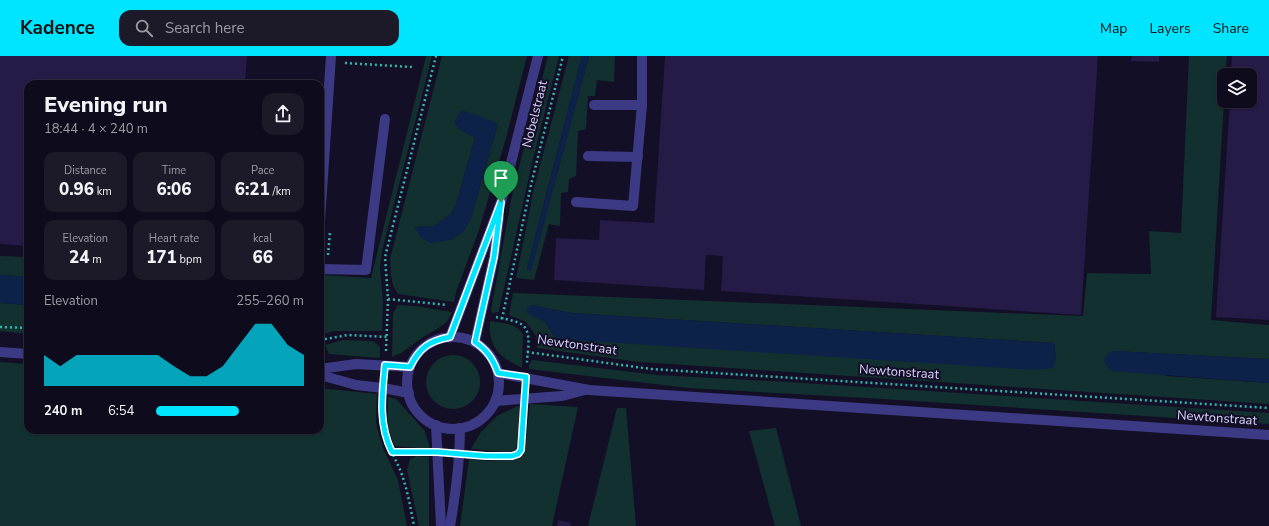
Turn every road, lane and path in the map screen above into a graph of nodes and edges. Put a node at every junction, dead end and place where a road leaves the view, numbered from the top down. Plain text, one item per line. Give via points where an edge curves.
1 (331, 56) edge
2 (436, 56) edge
3 (538, 56) edge
4 (563, 56) edge
5 (642, 56) edge
6 (342, 63) dead end
7 (412, 67) dead end
8 (594, 105) dead end
9 (642, 105) junction
10 (385, 119) dead end
11 (588, 156) dead end
12 (638, 157) junction
13 (324, 161) edge
14 (501, 202) junction
15 (576, 202) dead end
16 (324, 269) edge
17 (502, 319) dead end
18 (0, 326) edge
19 (24, 328) edge
20 (450, 337) junction
21 (324, 339) edge
22 (475, 342) junction
23 (0, 352) edge
24 (24, 354) edge
25 (410, 367) junction
26 (324, 368) edge
27 (498, 373) junction
28 (324, 377) edge
29 (526, 377) junction
30 (383, 388) junction
31 (589, 390) junction
32 (409, 393) junction
33 (525, 400) junction
34 (495, 402) junction
35 (1269, 408) edge
36 (436, 425) junction
37 (460, 428) junction
38 (1269, 435) edge
39 (392, 452) junction
40 (437, 452) junction
41 (460, 454) junction
42 (414, 526) edge
43 (441, 526) edge
44 (450, 526) edge

1 - 13 street
2 - 21 path via 386,250 386,337 348,335
3 - 14 street, Nobelstraat
4 - 17 path, Nobelstraat via 530,185
5 - 9 street
6 - 7 path
8 - 9 street
9 - 12 street
10 - 16 street via 366,270
11 - 12 street
12 - 15 street via 634,206
14 - 20 street, Nobelstraat
14 - 22 street, Nobelstraat via 494,257
18 - 19 path
20 - 22 street
20 - 25 street via 428,344 414,358
22 - 27 street via 490,355
23 - 24 street
25 - 26 street via 356,364
25 - 32 street
27 - 29 street, Newtonstraat
27 - 34 street via 499,387
28 - 30 street via 356,386
29 - 31 street, Newtonstraat
29 - 35 path, Newtonstraat via 528,352 651,369
30 - 32 street
30 - 39 path via 382,420
31 - 33 street, Newtonstraat
31 - 38 street, Newtonstraat
32 - 36 street via 418,412
33 - 34 street, Newtonstraat
33 - 41 path via 522,445 518,454
34 - 37 street via 481,419
36 - 37 street
36 - 40 street
37 - 41 street
39 - 40 path
39 - 42 path via 404,478
40 - 43 street
41 - 44 street

